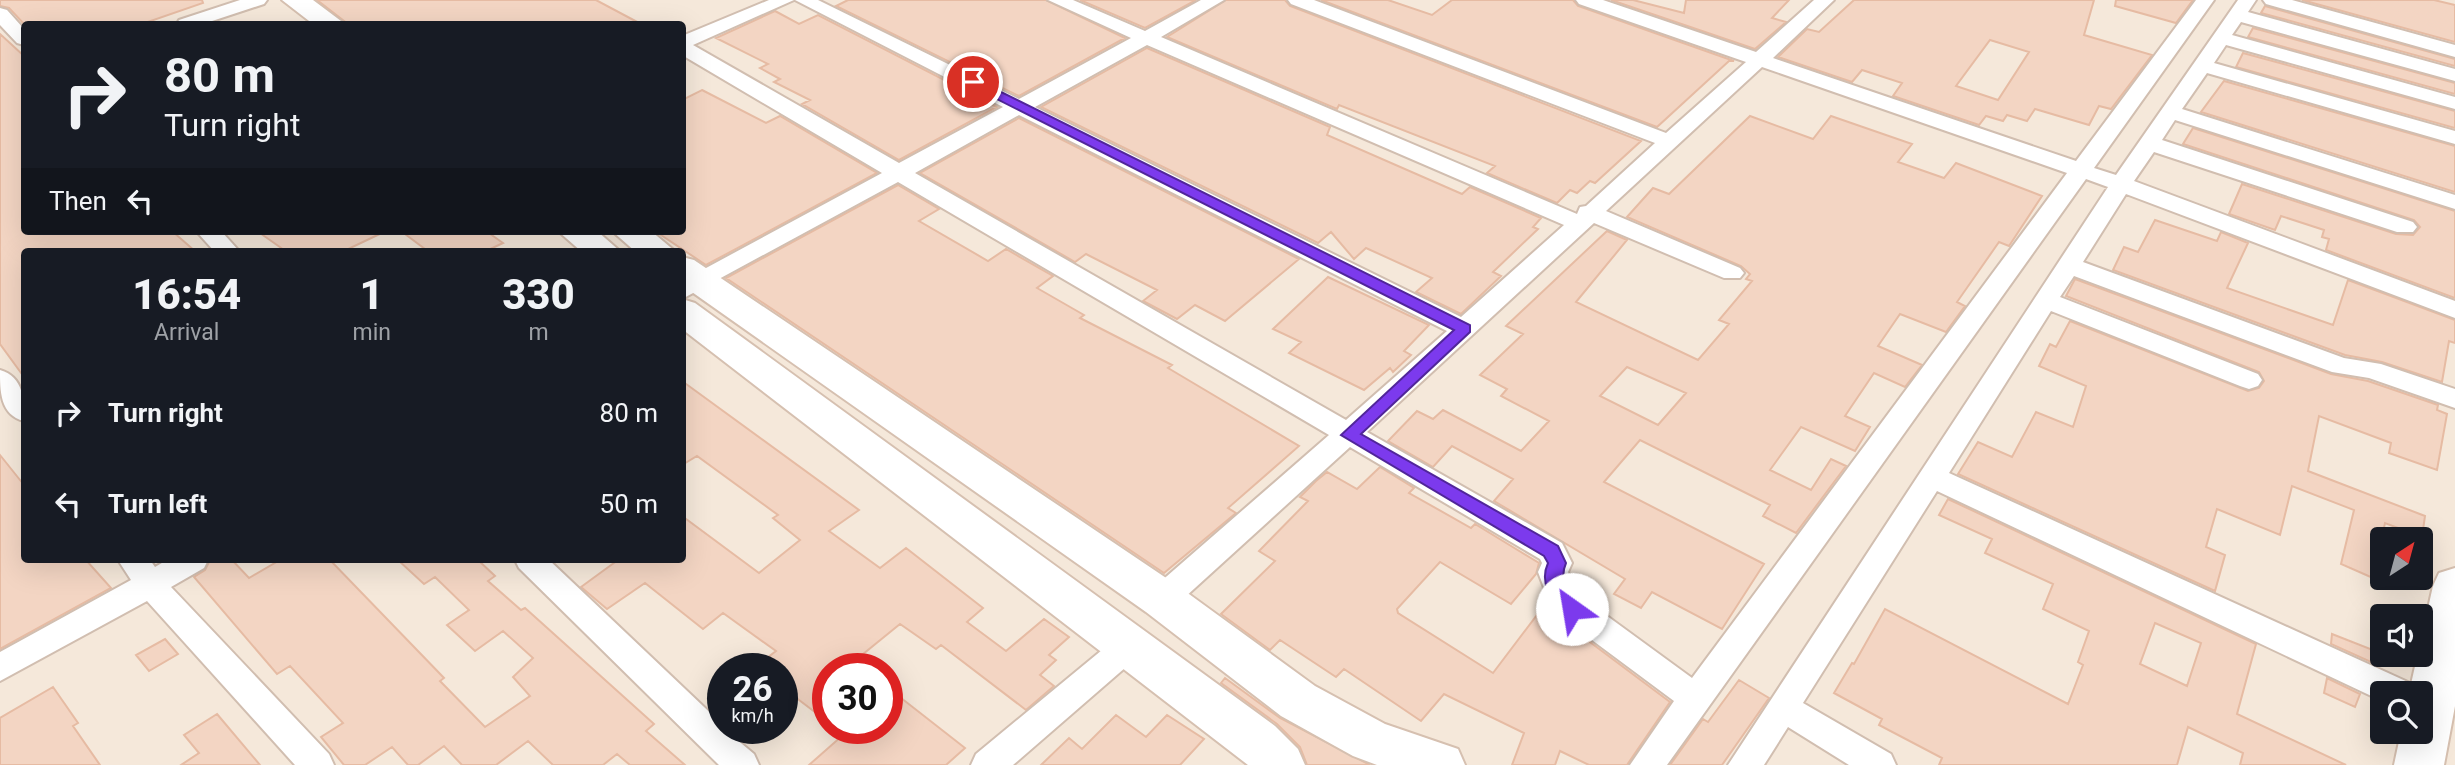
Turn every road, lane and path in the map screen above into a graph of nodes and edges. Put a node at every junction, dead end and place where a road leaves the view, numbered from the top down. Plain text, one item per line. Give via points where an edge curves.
1 (258, 0) edge
2 (265, 0) edge
3 (295, 0) edge
4 (785, 0) edge
5 (804, 0) edge
6 (1056, 0) edge
7 (1215, 0) edge
8 (1297, 0) edge
9 (1585, 0) edge
10 (1825, 0) edge
11 (2205, 0) edge
12 (2272, 0) edge
13 (2242, 8) edge
14 (0, 14) edge
15 (195, 21) edge
16 (294, 21) edge
17 (326, 21) edge
18 (21, 36) edge
19 (2221, 38) junction
20 (1145, 40) junction
21 (686, 43) edge
22 (686, 47) edge
23 (2455, 51) edge
24 (1758, 60) junction
25 (2202, 65) junction
26 (2455, 75) edge
27 (2455, 103) edge
28 (1021, 106) junction
29 (2170, 113) junction
30 (2455, 138) edge
31 (1668, 141) junction
32 (2149, 143) junction
33 (2081, 170) junction
34 (897, 174) junction
35 (2121, 184) junction
36 (2455, 202) edge
37 (1583, 218) junction
38 (2405, 227) dead end
39 (212, 235) edge
40 (581, 235) edge
41 (635, 235) edge
42 (224, 248) edge
43 (598, 248) edge
44 (653, 248) edge
45 (2068, 265) junction
46 (1732, 273) dead end
47 (687, 288) edge
48 (2045, 300) junction
49 (2455, 310) edge
50 (1464, 329) junction
51 (0, 379) edge
52 (2249, 380) dead end
53 (2455, 399) edge
54 (21, 408) edge
55 (1350, 435) junction
56 (1932, 477) junction
57 (180, 563) edge
58 (533, 563) edge
59 (141, 572) edge
60 (1162, 599) junction
61 (2452, 611) edge
62 (1130, 645) junction
63 (0, 668) edge
64 (2373, 681) edge
65 (2424, 681) edge
66 (1696, 699) junction
67 (1784, 708) junction
68 (2418, 744) edge
69 (317, 765) edge
70 (742, 765) edge
71 (988, 765) edge
72 (1280, 765) edge
73 (1440, 765) edge
74 (1647, 765) edge
75 (1745, 765) edge
76 (1879, 765) edge
77 (2419, 765) edge

1 - 15 street
2 - 16 main road
3 - 17 main road
4 - 21 street
5 - 28 street
6 - 20 street
7 - 20 street
8 - 31 street
9 - 24 street
10 - 24 street
11 - 33 street
12 - 23 street
13 - 19 street
13 - 26 street
14 - 18 street
19 - 25 street
19 - 27 street
20 - 28 street
20 - 37 street
22 - 34 street
24 - 31 street
24 - 33 street
25 - 29 street
25 - 30 street
28 - 34 street
28 - 50 street
29 - 32 street
29 - 36 street
31 - 37 street
32 - 35 street
32 - 38 street
33 - 35 street
33 - 66 street
34 - 47 street
34 - 55 street
35 - 45 street
35 - 49 street
37 - 46 street
37 - 50 street
39 - 42 street
40 - 43 main road
41 - 44 main road
45 - 48 street
45 - 53 street via 2341,366 2372,370
47 - 60 main road
47 - 62 main road
48 - 52 street
48 - 56 street
50 - 55 street
51 - 54 street
55 - 60 street
55 - 66 street via 1552,551 1563,603
56 - 64 street
56 - 67 street
57 - 59 street
58 - 70 street
59 - 63 street
59 - 69 street
60 - 73 main road via 1298,701 1370,741
61 - 65 main road
62 - 71 street
62 - 72 main road via 1258,741
66 - 74 street
67 - 75 street
67 - 76 street
68 - 77 main road

